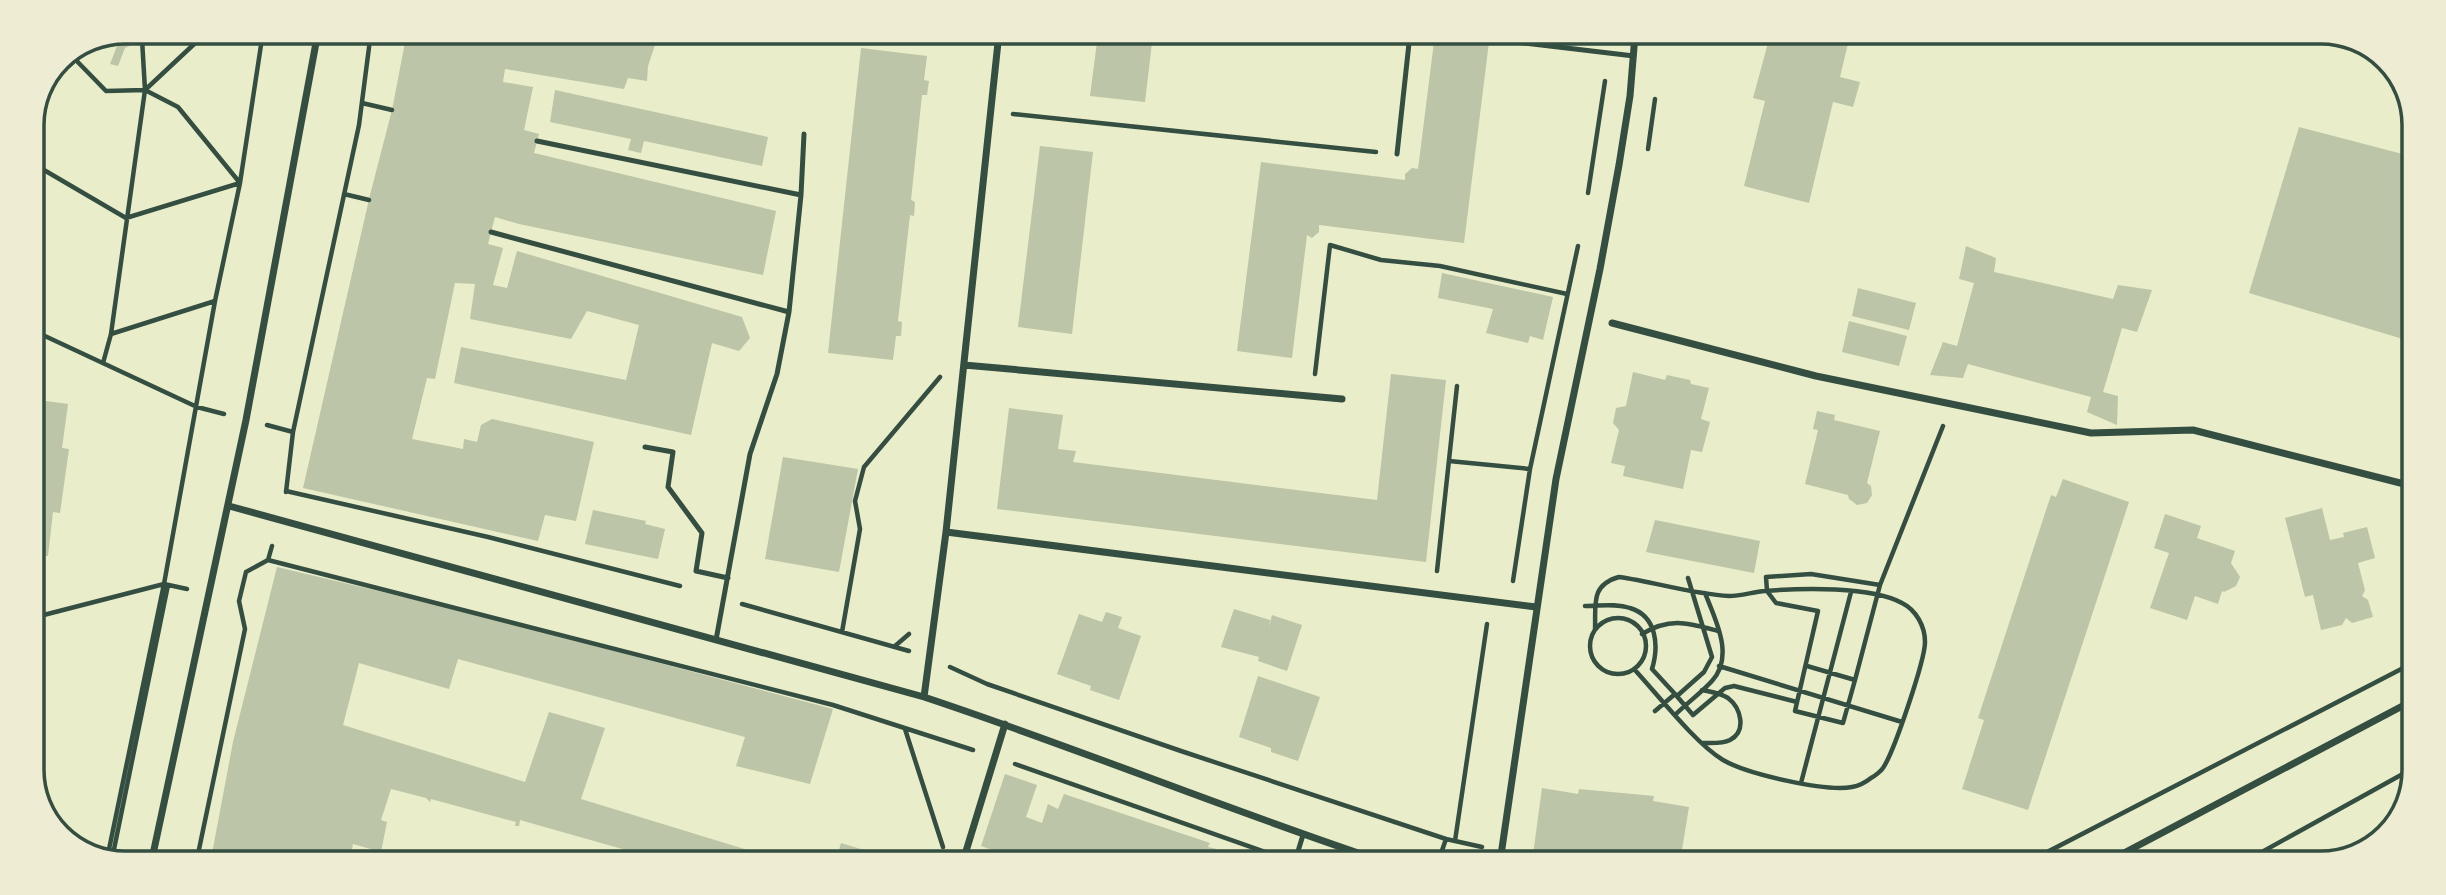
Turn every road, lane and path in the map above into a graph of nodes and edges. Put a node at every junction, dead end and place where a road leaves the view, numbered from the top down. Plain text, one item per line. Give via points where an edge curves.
1 (142, 44) edge
2 (194, 44) edge
3 (261, 44) edge
4 (316, 44) edge
5 (369, 44) edge
6 (998, 44) edge
7 (1409, 44) edge
8 (1529, 44) edge
9 (1635, 44) edge
10 (1610, 54) junction
11 (1634, 57) junction
12 (76, 60) edge
13 (145, 90) junction
14 (362, 103) junction
15 (392, 110) dead end
16 (991, 111) junction
17 (804, 134) dead end
18 (537, 141) dead end
19 (1397, 154) joint
20 (44, 170) edge
21 (240, 183) junction
22 (344, 194) junction
23 (801, 195) junction
24 (369, 200) dead end
25 (1586, 202) dead end
26 (126, 218) junction
27 (491, 232) dead end
28 (1579, 242) dead end
29 (1567, 294) junction
30 (215, 301) junction
31 (789, 312) junction
32 (1612, 323) dead end
33 (111, 334) junction
34 (44, 336) edge
35 (103, 363) junction
36 (964, 365) junction
37 (944, 372) dead end
38 (1457, 386) dead end
39 (1312, 397) junction
40 (1342, 399) dead end
41 (1952, 404) junction
42 (197, 407) junction
43 (246, 420) junction
44 (645, 447) dead end
45 (1449, 461) junction
46 (1531, 469) junction
47 (2402, 483) edge
48 (229, 506) junction
49 (946, 532) junction
50 (272, 546) dead end
51 (268, 560) junction
52 (1437, 573) dead end
53 (728, 578) junction
54 (1688, 578) dead end
55 (1880, 584) junction
56 (166, 585) junction
57 (1693, 590) junction
58 (1767, 591) junction
59 (1851, 592) junction
60 (1705, 593) junction
61 (1876, 596) junction
62 (724, 599) junction
63 (1500, 603) junction
64 (1585, 606) dead end
65 (1595, 606) junction
66 (1536, 607) junction
67 (44, 615) edge
68 (1704, 627) junction
69 (1652, 628) junction
70 (1595, 630) junction
71 (1719, 631) junction
72 (842, 632) junction
73 (1642, 634) junction
74 (716, 640) junction
75 (930, 657) junction
76 (1720, 666) junction
77 (1807, 666) junction
78 (1634, 669) junction
79 (2402, 669) edge
80 (1830, 674) junction
81 (1855, 680) junction
82 (1702, 690) junction
83 (1800, 691) junction
84 (1718, 693) junction
85 (1676, 695) junction
86 (924, 696) junction
87 (1824, 698) junction
88 (1797, 702) junction
89 (1665, 703) junction
90 (1848, 705) junction
91 (1685, 706) junction
92 (2402, 706) edge
93 (1655, 711) dead end
94 (1676, 714) junction
95 (1818, 718) junction
96 (1902, 722) junction
97 (1004, 723) junction
98 (905, 728) junction
99 (1702, 743) junction
100 (994, 757) junction
101 (2402, 774) edge
102 (1801, 783) junction
103 (1303, 835) junction
104 (1446, 839) junction
105 (1455, 841) junction
106 (111, 850) edge
107 (154, 851) edge
108 (199, 851) edge
109 (944, 851) edge
110 (966, 851) edge
111 (1261, 851) edge
112 (1298, 851) edge
113 (1350, 851) edge
114 (1442, 851) edge
115 (1497, 851) edge
116 (1501, 851) edge
117 (2049, 851) edge
118 (2128, 851) edge
119 (2264, 851) edge

1 - 13 path
2 - 13 path
3 - 21 path
4 - 43 street
5 - 14 path
6 - 16 street
7 - 19 lane
8 - 10 lane
9 - 11 street
10 - 11 lane
10 - 25 path
11 - 66 street via 1619,165 1556,479
12 - 13 path via 106,91
13 - 21 path via 178,107
13 - 26 path
14 - 15 path
14 - 22 path
16 - 19 path
16 - 36 street
17 - 23 lane
18 - 23 lane
20 - 26 path
21 - 26 path
21 - 30 path
22 - 24 path
22 - 62 path via 293,432 286,494 488,537
23 - 31 lane
26 - 33 path
27 - 31 lane
28 - 29 path
29 - 39 path via 1440,266 1381,260 1330,245
29 - 46 path
30 - 33 path
30 - 42 path
31 - 53 lane via 777,374 750,454
32 - 41 street via 1816,376
33 - 35 path
34 - 35 path
35 - 42 path
36 - 39 street
36 - 49 street
37 - 72 path via 864,467 855,501 860,529
38 - 45 path
39 - 40 street
41 - 47 street via 2091,433 2193,430
41 - 55 path
42 - 43 path
42 - 56 path
43 - 48 street
44 - 53 lane via 673,452 668,487 702,533 696,572
45 - 46 path
45 - 52 path
46 - 63 path via 1512,590
48 - 74 street
48 - 107 street
49 - 63 street
49 - 75 street
50 - 51 path
51 - 98 path via 833,705
51 - 108 path via 246,572 239,601 245,629
53 - 62 lane
54 - 57 path
55 - 58 path via 1811,574 1766,577
55 - 61 path
56 - 67 path
56 - 106 path
57 - 60 path
57 - 65 path via 1619,576 1601,584
57 - 68 path
58 - 59 path via 1813,588
58 - 60 path via 1731,596
58 - 77 path via 1776,603 1818,611
59 - 61 path
59 - 80 path
60 - 71 path
61 - 81 path
61 - 96 path via 1909,607 1923,627 1924,653
62 - 72 path
62 - 74 lane
63 - 66 street
63 - 105 path via 1487,625
64 - 65 path
65 - 69 path via 1631,608 1646,616
65 - 70 path
66 - 116 street
68 - 69 path via 1680,622
68 - 71 path
68 - 85 path via 1713,657 1704,672
69 - 73 path
69 - 85 path via 1656,647 1652,669
70 - 73 path via 1618,618 1629,620
70 - 78 path via 1590,642 1597,666 1609,673
71 - 76 path
72 - 75 path
73 - 78 path via 1646,648
74 - 86 street
75 - 86 street
75 - 104 path via 987,684
76 - 82 path
76 - 83 path
77 - 80 path
77 - 83 path
78 - 89 path
79 - 117 path
80 - 81 path
80 - 87 path
81 - 90 path
82 - 84 path
82 - 91 path
83 - 87 path
83 - 88 path
84 - 88 path via 1734,686
84 - 91 path via 1693,715
84 - 99 path via 1736,706 1740,728 1732,739
85 - 89 path
85 - 91 path
86 - 97 street
87 - 90 path
87 - 95 path
88 - 95 path via 1796,711
89 - 93 path
89 - 94 path
90 - 95 path via 1843,723
90 - 96 path
91 - 94 path
92 - 118 street
94 - 99 path
95 - 102 path
96 - 102 path via 1883,768 1872,778 1840,788
97 - 100 street
97 - 103 street
98 - 100 path
98 - 109 path
99 - 102 path via 1724,761
100 - 110 street
100 - 111 path
101 - 119 path
103 - 112 lane
103 - 113 street
104 - 105 path
104 - 114 path
105 - 115 path

